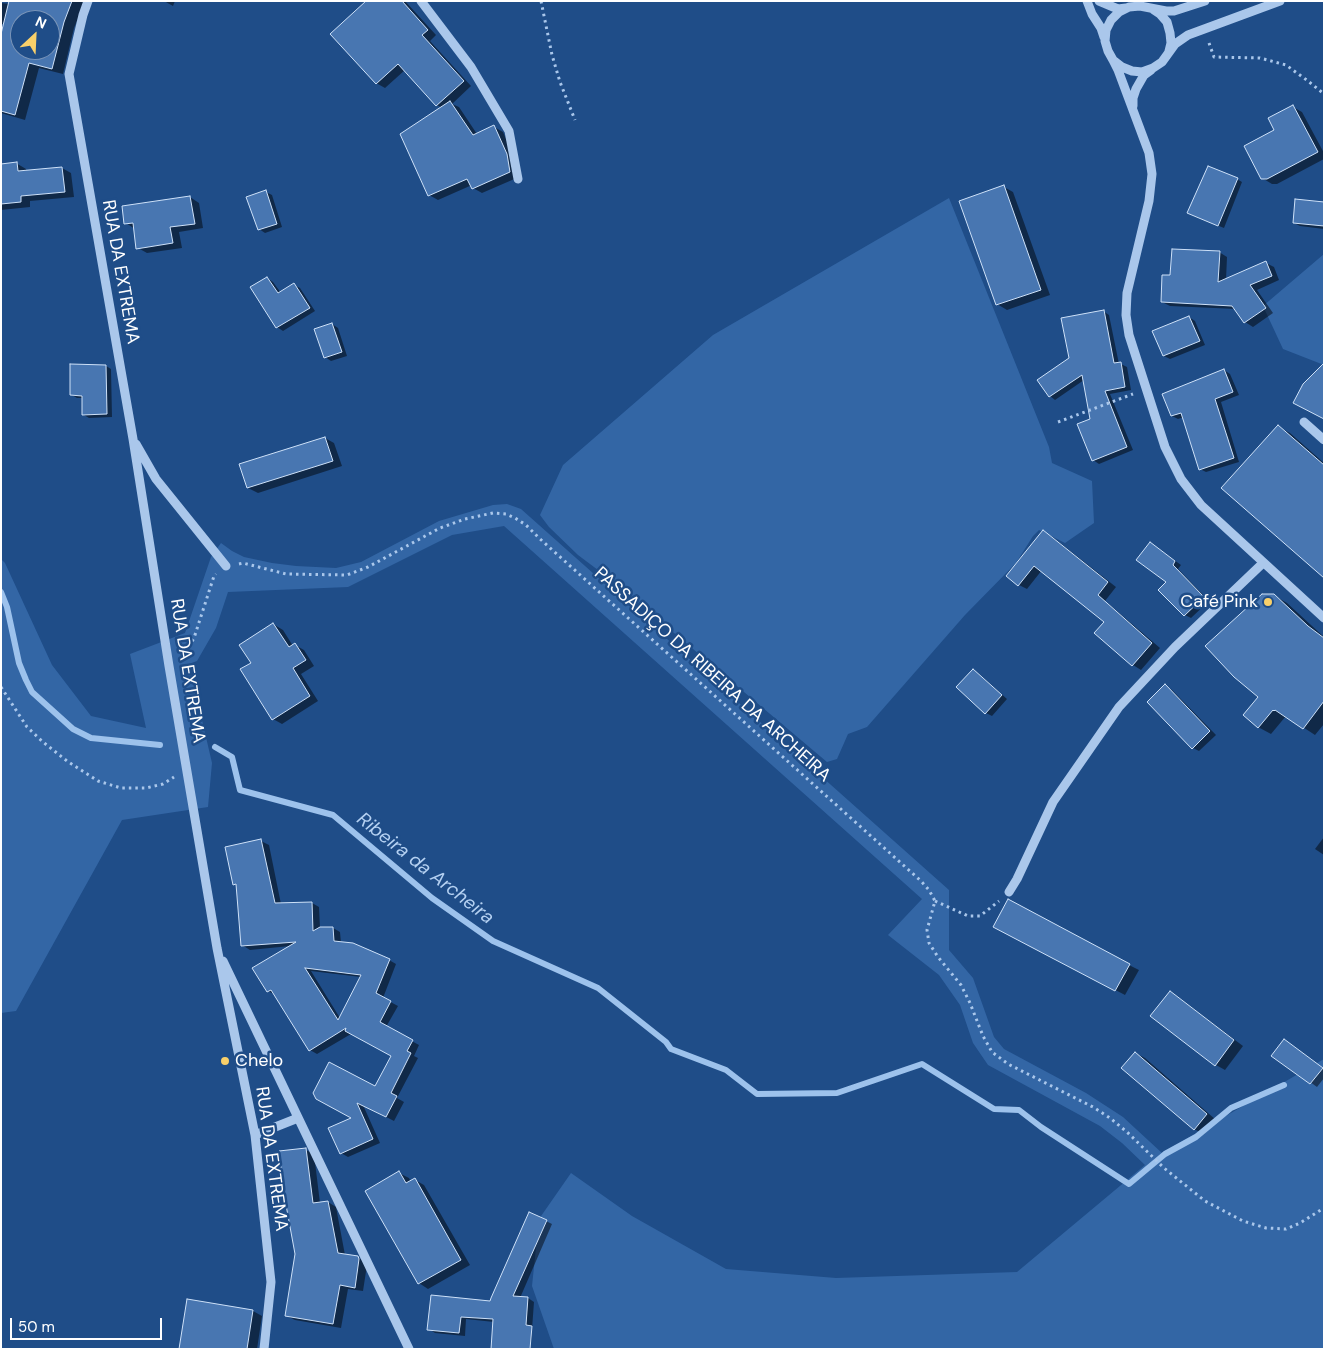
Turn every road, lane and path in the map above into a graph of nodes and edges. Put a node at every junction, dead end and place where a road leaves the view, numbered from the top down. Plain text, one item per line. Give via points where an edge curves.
1 (88, 1) edge
2 (421, 1) edge
3 (541, 1) edge
4 (1087, 1) edge
5 (1099, 1) edge
6 (1205, 1) edge
7 (1280, 1) edge
8 (1128, 7) junction
9 (1150, 8) junction
10 (1105, 40) junction
11 (1209, 43) dead end
12 (1168, 53) junction
13 (1113, 60) junction
14 (1153, 68) junction
15 (1324, 94) edge
16 (1136, 118) junction
17 (575, 120) dead end
18 (518, 180) dead end
19 (1146, 389) junction
20 (1058, 422) dead end
21 (1304, 422) dead end
22 (133, 439) junction
23 (1324, 440) edge
24 (1263, 563) junction
25 (226, 566) junction
26 (1324, 618) edge
27 (169, 666) junction
28 (1, 687) edge
29 (176, 774) dead end
30 (1009, 892) joint
31 (935, 900) junction
32 (216, 948) junction
33 (298, 1118) junction
34 (255, 1134) junction
35 (1324, 1208) edge
36 (264, 1349) edge
37 (409, 1349) edge

1 - 22 street, RUA DA EXTREMA via 69,74
2 - 18 street via 471,66 509,131
3 - 17 path via 552,55
4 - 10 street
5 - 8 street via 1118,9
6 - 9 street via 1174,11
7 - 12 street via 1188,35
8 - 9 street
8 - 10 street via 1111,20
9 - 12 street via 1167,22 1171,43
10 - 13 street
11 - 15 path via 1214,57 1260,58 1286,65
12 - 14 street
13 - 14 street via 1132,71
13 - 16 street
14 - 16 street via 1140,81 1133,98
16 - 19 street via 1149,153 1152,174 1150,201 1127,293 1126,315 1128,335
19 - 20 path
19 - 24 street via 1165,447 1181,479 1201,505
21 - 23 street
22 - 25 street via 156,479
22 - 27 street, RUA DA EXTREMA
24 - 26 street
24 - 30 street via 1175,647 1119,707 1053,802
25 - 27 path via 214,576 194,638 185,655
25 - 31 path, PASSADIÇO DA RIBEIRA DA ARCHEIRA via 243,563 286,574 347,575 440,528 465,519 493,513 515,518 920,880
27 - 32 street, RUA DA EXTREMA
28 - 29 path via 27,727 67,761 98,781 121,788 146,788 163,784
30 - 31 path via 980,916 968,916
31 - 35 path via 927,930 930,943 961,985 992,1052 1008,1064 1110,1118 1205,1201 1243,1221 1266,1228 1286,1229
32 - 33 street
32 - 34 street, RUA DA EXTREMA
33 - 34 street
33 - 37 street
34 - 36 street, RUA DA EXTREMA via 271,1282

